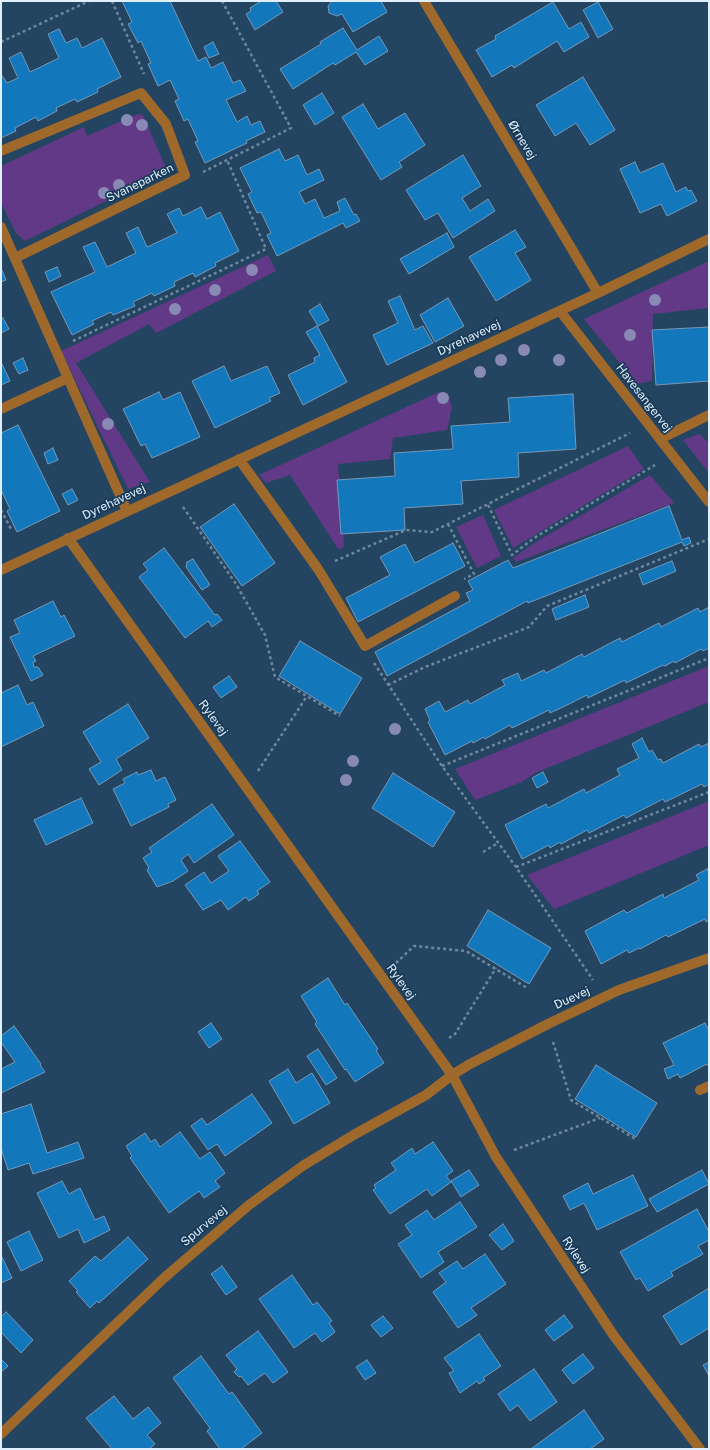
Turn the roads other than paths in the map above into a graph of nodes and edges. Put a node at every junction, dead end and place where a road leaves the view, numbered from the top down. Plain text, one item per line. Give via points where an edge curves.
1 (424, 1) edge
2 (1, 151) edge
3 (1, 227) edge
4 (709, 240) edge
5 (15, 258) junction
6 (598, 293) junction
7 (560, 311) junction
8 (68, 378) junction
9 (1, 409) edge
10 (709, 415) edge
11 (660, 439) junction
12 (239, 459) junction
13 (709, 502) edge
14 (127, 511) junction
15 (68, 538) junction
16 (1, 570) edge
17 (455, 596) road end
18 (709, 958) edge
19 (452, 1074) junction
20 (1, 1434) edge
21 (700, 1449) edge

1 - 6 street, Ørnevej
2 - 5 street, Svaneparken via 142,93 166,124 184,175
3 - 5 street
4 - 6 street, Dyrehavevej
5 - 8 street
6 - 7 street, Dyrehavevej
7 - 11 street, Havesangervej
7 - 12 street, Dyrehavevej
8 - 9 street
8 - 14 street
10 - 11 street
11 - 13 street, Havesangervej
12 - 14 street, Dyrehavevej
12 - 17 street via 318,569 365,646
14 - 15 street, Dyrehavevej
15 - 16 street, Dyrehavevej
15 - 19 street, Rylevej
18 - 19 street, Duevej via 604,997
19 - 20 street, Spurvevej via 426,1095 304,1165 249,1205 164,1278
19 - 21 street, Rylevej via 496,1157 614,1336

